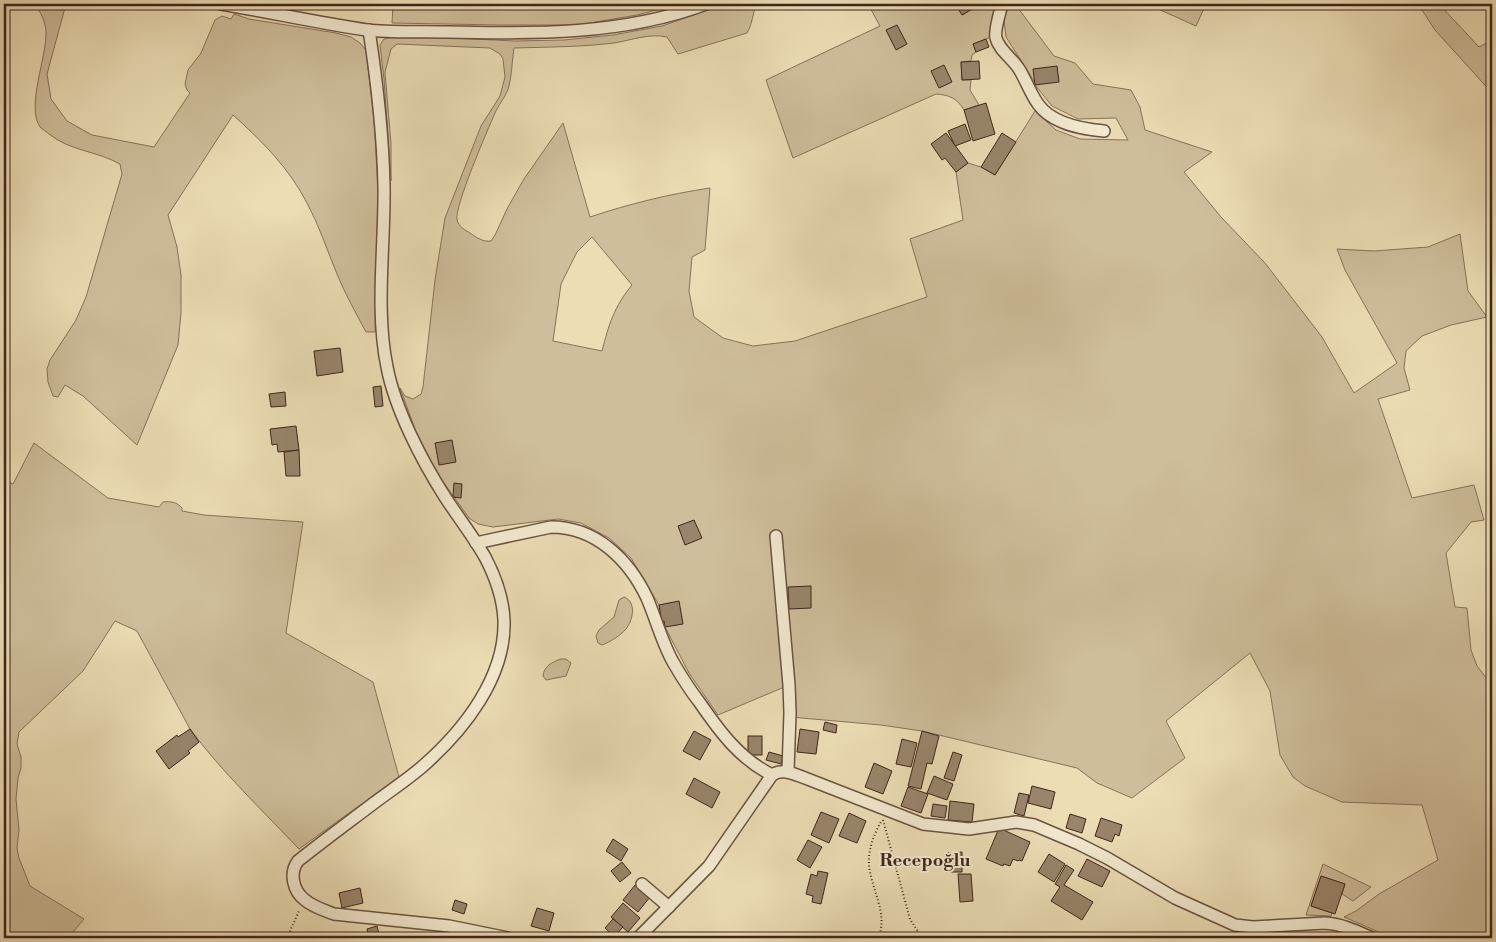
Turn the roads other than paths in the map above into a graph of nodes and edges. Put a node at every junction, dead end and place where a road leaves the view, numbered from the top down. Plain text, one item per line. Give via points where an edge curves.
1 (221, 4) edge
2 (706, 4) edge
3 (1002, 4) edge
4 (369, 30) junction
5 (1104, 131) dead end
6 (776, 536) dead end
7 (476, 543) junction
8 (788, 772) junction
9 (772, 775) junction
10 (642, 884) dead end
11 (669, 907) junction
12 (508, 938) edge
13 (638, 938) edge
14 (1372, 938) edge

1 - 4 street
2 - 4 street via 650,20 562,32
3 - 5 street via 996,39 1019,68 1038,104 1064,122
4 - 7 street via 380,112 384,187 382,324 387,368 392,389 423,461
6 - 8 street via 789,685
7 - 9 street via 564,527 587,534 609,548 637,580 672,661 715,725 748,761
7 - 12 street via 496,583 504,621 500,655 490,680 465,720 437,753 298,860 292,876 304,900 334,914 449,926
8 - 9 street
8 - 14 street via 923,824 969,829 1016,822 1034,825 1080,844 1175,898 1236,925 1336,923
9 - 11 street via 709,866
10 - 11 street
11 - 13 street

